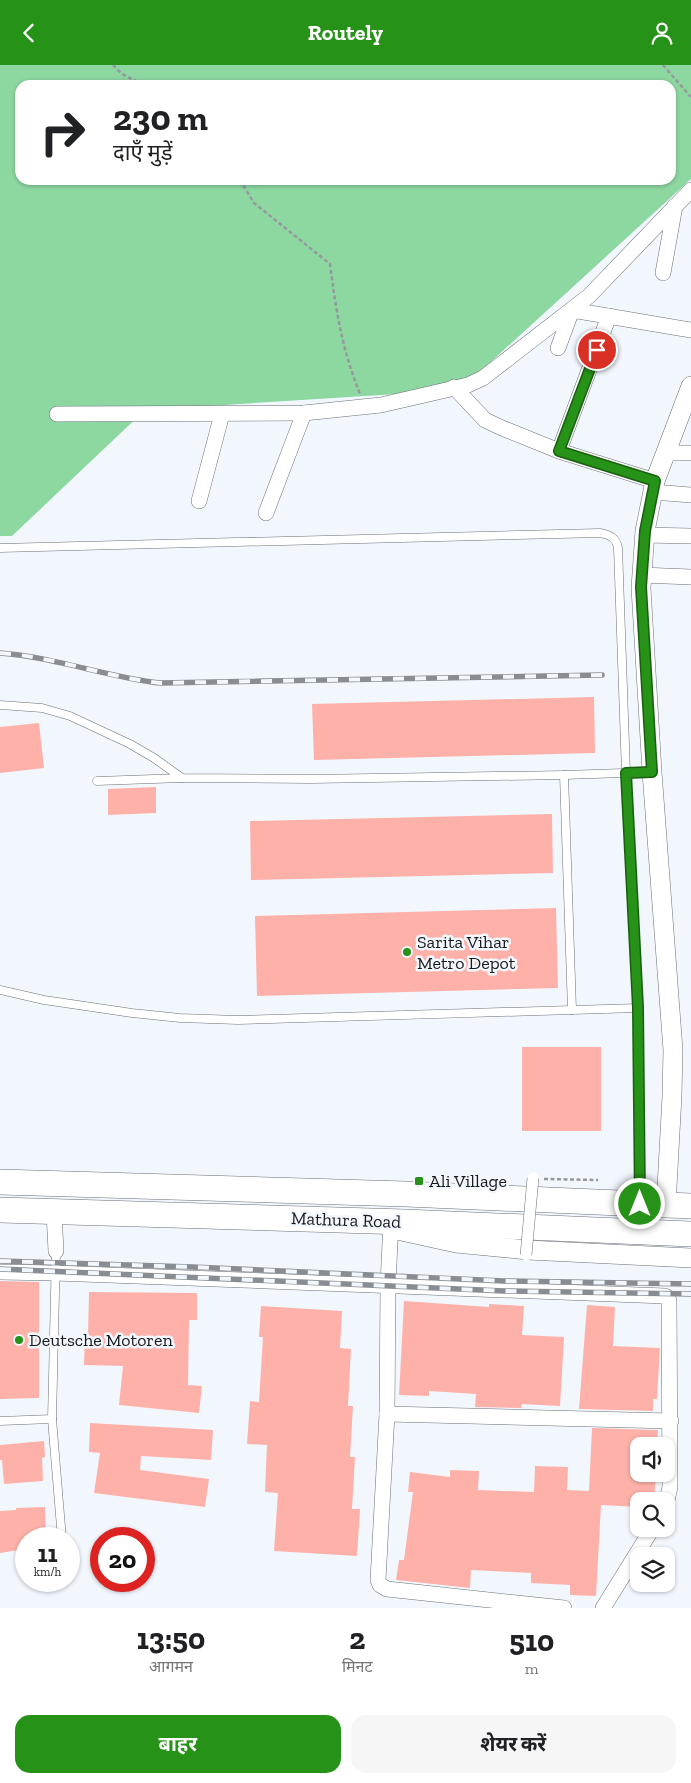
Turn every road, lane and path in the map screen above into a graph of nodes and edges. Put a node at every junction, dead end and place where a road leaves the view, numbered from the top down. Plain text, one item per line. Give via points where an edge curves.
1 (113, 65) edge
2 (663, 65) edge
3 (134, 80) edge
4 (691, 97) edge
5 (243, 185) edge
6 (691, 190) edge
7 (675, 206) junction
8 (663, 273) dead end
9 (572, 310) junction
10 (609, 316) junction
11 (691, 330) edge
12 (558, 348) dead end
13 (691, 386) edge
14 (454, 387) junction
15 (366, 407) junction
16 (686, 412) edge
17 (304, 413) junction
18 (222, 414) junction
19 (57, 415) dead end
20 (559, 451) junction
21 (666, 453) junction
22 (691, 453) edge
23 (654, 487) junction
24 (691, 495) edge
25 (198, 501) dead end
26 (266, 513) dead end
27 (644, 535) junction
28 (691, 536) edge
29 (0, 548) edge
30 (641, 575) junction
31 (691, 577) edge
32 (0, 705) edge
33 (652, 772) junction
34 (626, 773) junction
35 (564, 775) junction
36 (182, 778) junction
37 (97, 781) dead end
38 (0, 991) edge
39 (638, 1008) junction
40 (572, 1010) junction
41 (533, 1178) joint
42 (598, 1180) dead end
43 (0, 1182) edge
44 (640, 1204) junction
45 (666, 1205) junction
46 (691, 1206) edge
47 (0, 1210) edge
48 (54, 1212) junction
49 (391, 1225) junction
50 (691, 1234) edge
51 (56, 1251) joint
52 (526, 1255) dead end
53 (691, 1258) edge
54 (0, 1272) edge
55 (54, 1273) junction
56 (388, 1285) junction
57 (387, 1414) junction
58 (52, 1419) junction
59 (0, 1421) edge
60 (671, 1421) junction
61 (669, 1492) edge
62 (61, 1527) edge
63 (647, 1537) edge
64 (564, 1608) edge
65 (602, 1608) edge

1 - 3 path
2 - 4 path
5 - 15 path via 254,203 330,264 339,330 350,369
6 - 7 street
7 - 8 street
7 - 9 street
9 - 10 street
9 - 12 street
9 - 14 street via 483,379
10 - 11 street
10 - 20 street
13 - 16 street
14 - 15 street
14 - 20 street via 485,420
15 - 17 street
16 - 21 street
17 - 18 street
17 - 26 street
18 - 19 street
18 - 25 street
20 - 23 street
21 - 22 street
21 - 23 street
23 - 24 street
23 - 27 street
27 - 28 street
27 - 30 street
29 - 34 lane via 607,534 617,541 618,548
30 - 31 street
30 - 33 street
32 - 36 lane via 42,708 70,716 130,744
33 - 34 lane
33 - 45 street via 673,1051
34 - 35 lane
34 - 39 lane
35 - 36 lane
35 - 40 lane
36 - 37 lane
38 - 40 lane via 180,1018
39 - 40 lane
39 - 44 lane
41 - 42 path
41 - 52 street, bridge
43 - 44 highway, Mathura Road
44 - 45 highway, Mathura Road
45 - 46 highway, Mathura Road
47 - 48 highway, Mathura Road
48 - 49 highway, Mathura Road via 357,1220
48 - 51 street
49 - 50 highway, Mathura Road
49 - 53 street via 456,1243
49 - 56 street
51 - 55 lane
54 - 55 street
55 - 56 street
55 - 58 lane
56 - 57 street
56 - 60 street via 665,1296 669,1301
57 - 60 street
57 - 64 street via 380,1585 387,1589
58 - 59 lane
58 - 62 lane
60 - 61 street
63 - 65 street

